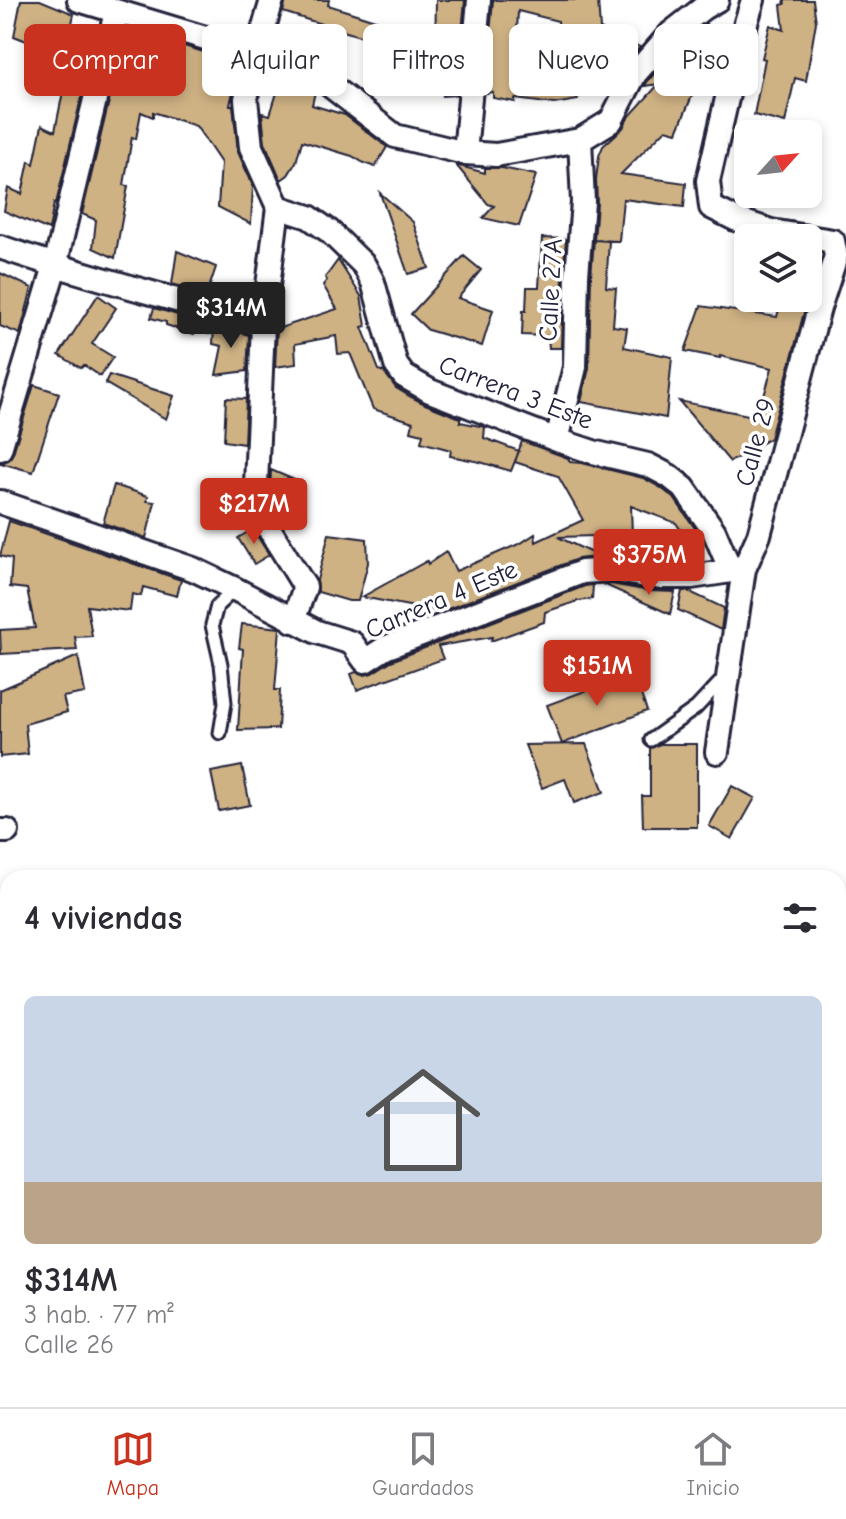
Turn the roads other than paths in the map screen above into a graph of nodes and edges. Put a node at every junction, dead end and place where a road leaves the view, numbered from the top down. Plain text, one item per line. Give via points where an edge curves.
1 (79, 0) edge
2 (272, 0) edge
3 (479, 0) edge
4 (717, 0) edge
5 (753, 0) edge
6 (116, 12) junction
7 (265, 24) edge
8 (202, 37) edge
9 (247, 96) edge
10 (344, 96) edge
11 (580, 140) junction
12 (465, 153) junction
13 (278, 207) junction
14 (0, 247) edge
15 (55, 266) junction
16 (263, 325) junction
17 (557, 440) junction
18 (0, 449) edge
19 (0, 502) edge
20 (737, 570) junction
21 (235, 589) junction
22 (293, 621) junction
23 (727, 675) junction
24 (220, 733) dead end
25 (651, 740) dead end
26 (717, 752) dead end

1 - 6 street
2 - 7 street
3 - 12 street
4 - 11 street via 671,33 635,74 611,121
5 - 20 street, Calle 29 via 708,181 711,207 771,231 833,241 836,256 759,535
6 - 8 street
6 - 15 street
9 - 13 street via 251,147
10 - 12 street via 395,136
11 - 12 street via 496,155
11 - 17 street, Calle 27A via 583,202 575,367
13 - 16 street
13 - 17 street, Carrera 3 Este via 309,217 364,265 404,376
14 - 15 street
15 - 16 street
15 - 18 street
16 - 22 street via 255,506 305,587
17 - 20 street, Carrera 3 Este via 648,465 669,476 684,488
19 - 21 street, Carrera 4 Este via 193,569
20 - 22 street, Carrera 4 Este via 691,577 582,572 385,648 365,661 352,643
20 - 23 street, Calle 29
21 - 22 street, Carrera 4 Este
21 - 24 lane via 217,606 212,625 225,703
23 - 25 lane via 696,708
23 - 26 street, Calle 29

